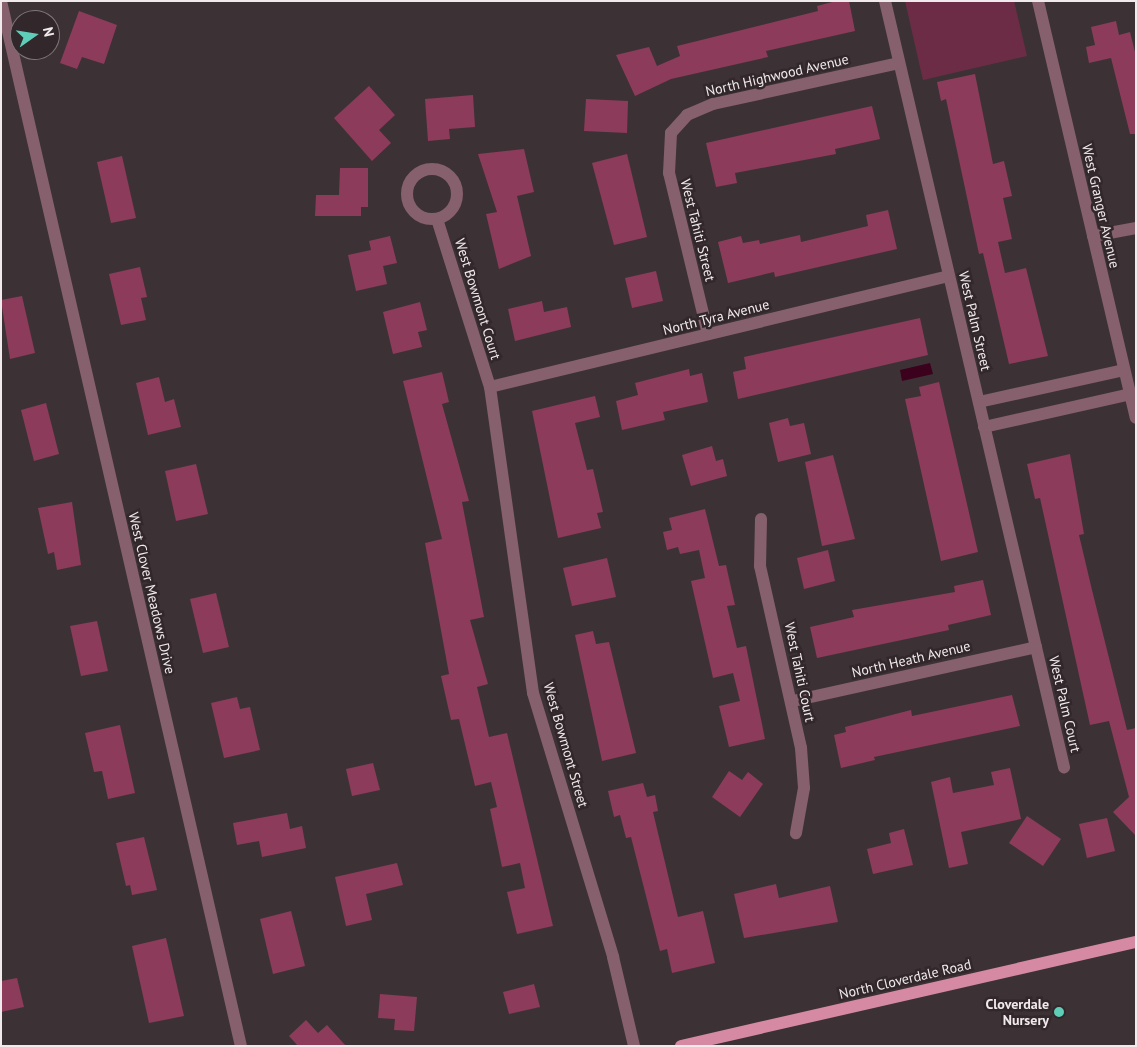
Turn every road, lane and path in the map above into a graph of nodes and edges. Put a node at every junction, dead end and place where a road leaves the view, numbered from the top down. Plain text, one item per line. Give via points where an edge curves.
1 (1, 1) edge
2 (885, 1) edge
3 (1038, 1) edge
4 (899, 63) junction
5 (670, 133) joint
6 (437, 219) junction
7 (1136, 228) edge
8 (1093, 236) junction
9 (949, 276) junction
10 (708, 334) junction
11 (1124, 370) junction
12 (490, 387) junction
13 (1130, 394) junction
14 (979, 402) junction
15 (1136, 418) edge
16 (984, 427) junction
17 (761, 519) dead end
18 (1036, 647) junction
19 (793, 701) junction
20 (1064, 767) dead end
21 (796, 833) dead end
22 (1136, 942) edge
23 (241, 1046) edge
24 (634, 1046) edge
25 (681, 1046) edge

1 - 23 street, West Clover Meadows Drive
2 - 4 street, West Palm Street
3 - 8 street, West Granger Avenue
4 - 5 street, North Highwood Avenue via 713,104 687,115
4 - 9 street, West Palm Street
5 - 10 street, West Tahiti Street via 669,174
6 - 6 street via 453,208 457,189 446,173 427,169 411,180 407,199 418,215
6 - 12 street, West Bowmont Court
7 - 8 street
8 - 11 street, West Granger Avenue
9 - 10 street, North Tyra Avenue
9 - 14 street, West Palm Street
10 - 12 street, North Tyra Avenue
11 - 13 street, West Granger Avenue
11 - 14 street
12 - 24 street, West Bowmont Street via 533,693 613,957
13 - 15 street, West Granger Avenue
13 - 16 street
14 - 16 street, West Palm Street
16 - 18 street, West Palm Street
17 - 19 street, West Tahiti Court via 760,566
18 - 19 street, North Heath Avenue
18 - 20 street, West Palm Court
19 - 21 street, West Tahiti Court via 804,788
22 - 25 main road, North Cloverdale Road

